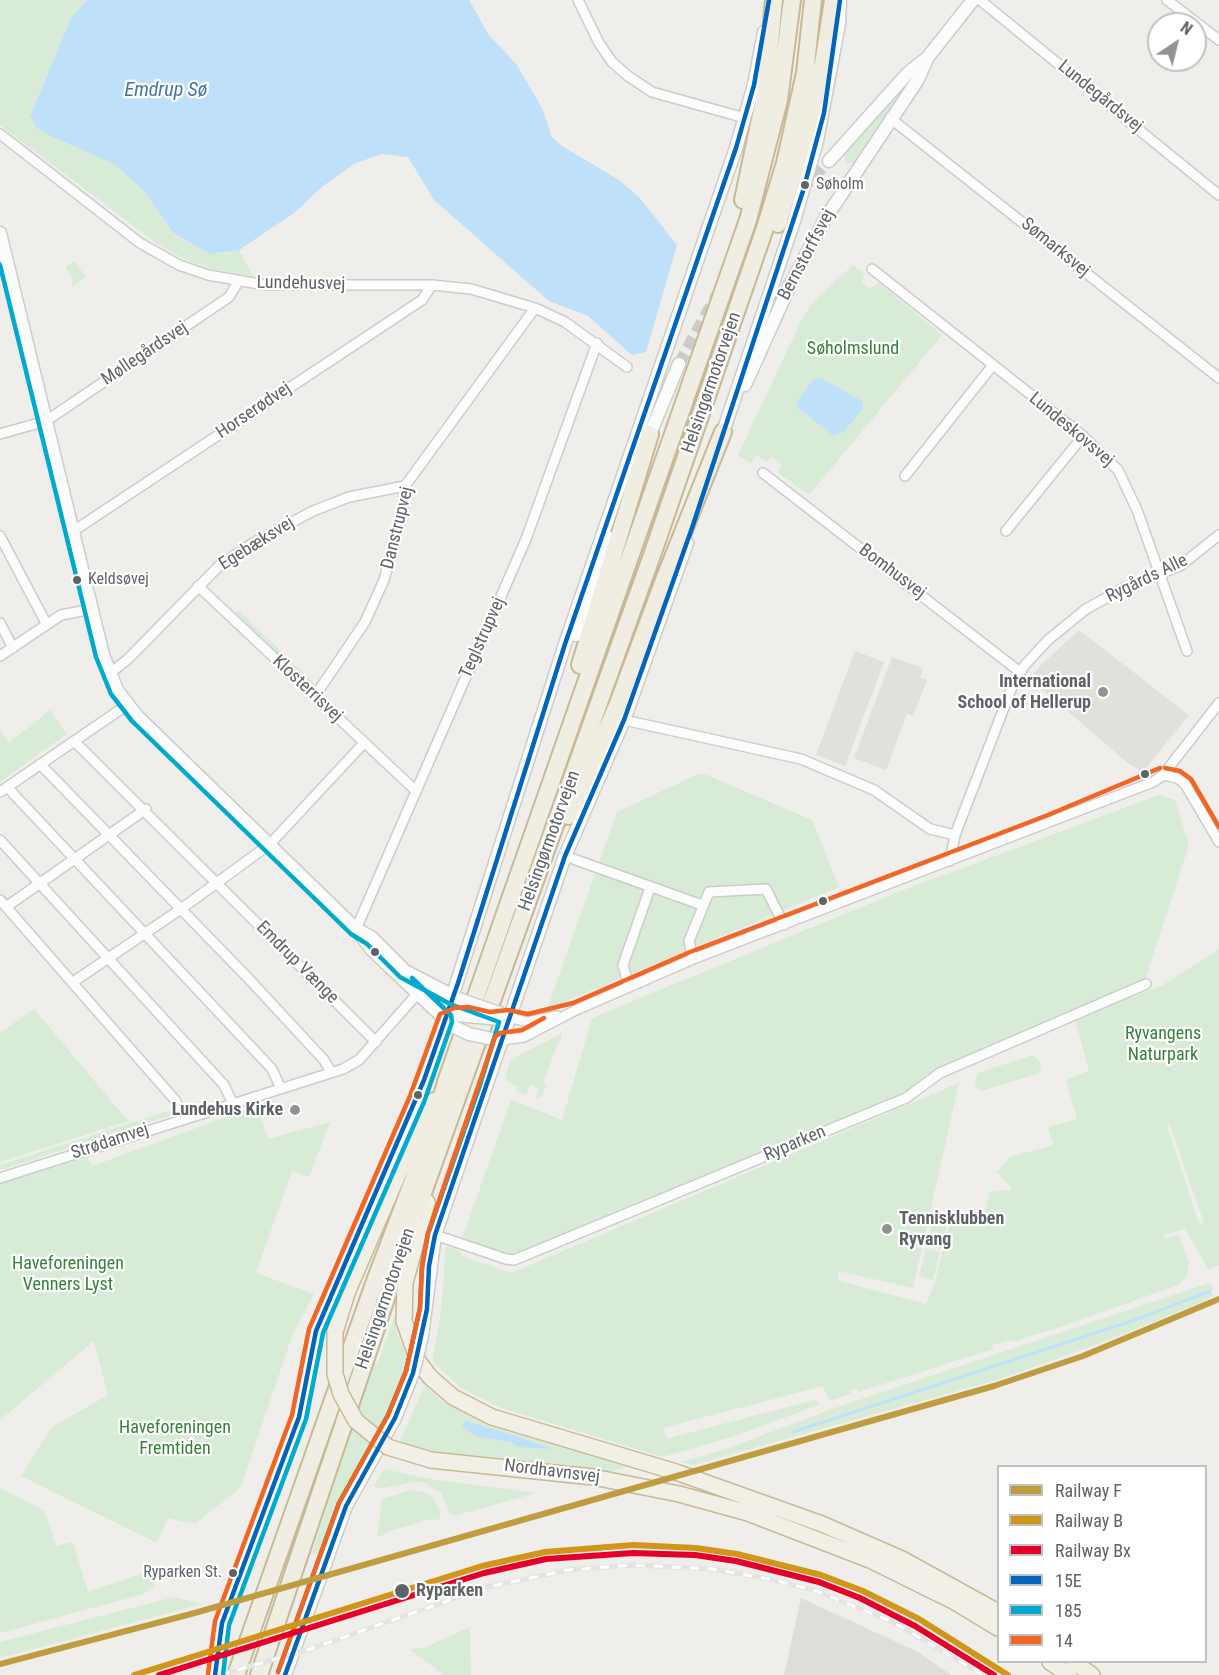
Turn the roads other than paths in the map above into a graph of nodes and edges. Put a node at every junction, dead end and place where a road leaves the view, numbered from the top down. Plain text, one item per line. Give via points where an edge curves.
1 (578, 0) edge
2 (769, 0) edge
3 (774, 0) edge
4 (792, 0) edge
5 (813, 0) edge
6 (833, 0) edge
7 (840, 0) edge
8 (973, 0) edge
9 (980, 0) edge
10 (1167, 0) edge
11 (1219, 40) edge
12 (928, 57) junction
13 (745, 118) junction
14 (890, 118) junction
15 (0, 134) edge
16 (829, 161) tunnel mouth
17 (1219, 195) edge
18 (1, 239) edge
19 (872, 269) dead end
20 (238, 282) junction
21 (432, 285) junction
22 (535, 308) junction
23 (714, 322) junction
24 (597, 343) junction
25 (720, 360) junction
26 (679, 364) tunnel mouth
27 (993, 365) junction
28 (627, 367) dead end
29 (1219, 378) edge
30 (46, 421) junction
31 (723, 432) junction
32 (0, 434) edge
33 (650, 434) junction
34 (1083, 436) junction
35 (763, 473) dead end
36 (904, 476) dead end
37 (405, 486) junction
38 (1006, 531) dead end
39 (72, 532) junction
40 (1219, 535) edge
41 (0, 536) edge
42 (1159, 575) junction
43 (198, 586) junction
44 (92, 609) junction
45 (0, 623) edge
46 (46, 623) junction
47 (13, 648) junction
48 (1187, 651) dead end
49 (0, 656) edge
50 (1020, 672) junction
51 (110, 674) junction
52 (315, 696) junction
53 (1219, 703) edge
54 (127, 705) junction
55 (624, 720) junction
56 (74, 741) junction
57 (364, 743) junction
58 (561, 752) junction
59 (40, 764) junction
60 (1163, 776) junction
61 (3, 790) edge
62 (416, 791) junction
63 (146, 809) junction
64 (512, 811) junction
65 (109, 834) junction
66 (955, 835) junction
67 (0, 840) edge
68 (1219, 842) edge
69 (270, 844) junction
70 (565, 856) junction
71 (74, 860) junction
72 (950, 861) junction
73 (39, 883) junction
74 (218, 884) junction
75 (534, 884) junction
76 (650, 888) junction
77 (3, 904) edge
78 (702, 905) junction
79 (182, 909) junction
80 (784, 925) junction
81 (356, 929) junction
82 (146, 934) junction
83 (107, 958) junction
84 (693, 959) junction
85 (73, 982) junction
86 (1146, 984) dead end
87 (432, 987) junction
88 (629, 987) junction
89 (418, 993) junction
90 (457, 998) junction
91 (576, 1010) junction
92 (504, 1017) junction
93 (451, 1020) junction
94 (498, 1040) junction
95 (376, 1042) junction
96 (331, 1072) junction
97 (446, 1082) junction
98 (281, 1089) junction
99 (458, 1100) junction
100 (233, 1104) junction
101 (184, 1119) junction
102 (400, 1170) joint
103 (0, 1178) edge
104 (435, 1235) junction
105 (997, 1611) edge
106 (997, 1627) edge
107 (1051, 1663) edge
108 (1075, 1663) edge
109 (215, 1675) edge
110 (236, 1675) edge
111 (259, 1675) edge
112 (285, 1675) edge
113 (1069, 1675) edge
114 (1092, 1675) edge

1 - 13 street via 599,43 628,76 652,92
2 - 13 street
3 - 23 highway via 758,140
4 - 23 highway, Helsingørmotorvejen via 770,142
5 - 25 highway, Helsingørmotorvejen via 805,72 785,163
6 - 25 highway via 824,58 789,192
7 - 31 street via 817,141
8 - 12 street, Bernstorffsvej
9 - 17 street, Lundegårdsvej
10 - 11 street
12 - 14 street, Bernstorffsvej via 917,81
12 - 16 street, Bernstorffsvej via 907,74
13 - 64 street
14 - 29 street, Sømarksvej
14 - 31 street, Bernstorffsvej via 806,254
15 - 20 street, Lundehusvej via 140,243 179,265
18 - 30 street
19 - 27 street, Lundeskovsvej
20 - 21 street, Lundehusvej
20 - 30 street, Møllegårdsvej via 229,297
21 - 22 street, Lundehusvej via 471,289
21 - 39 street, Horserødvej via 422,300
22 - 24 street, Lundehusvej
22 - 37 street, Danstrupvej
23 - 58 highway, Helsingørmotorvejen
24 - 28 street, Lundehusvej
24 - 62 street, Teglstrupvej via 526,539
25 - 75 highway, Helsingørmotorvejen
26 - 33 street
27 - 34 street, Lundeskovsvej
27 - 36 street
30 - 32 street, Møllegårdsvej
30 - 39 street
31 - 55 street
31 - 75 highway via 605,736
33 - 58 highway via 578,673
33 - 64 street via 645,437
34 - 38 street
34 - 42 street, Lundeskovsvej via 1118,470 1137,510
35 - 50 street, Bomhusvej
37 - 43 street, Egebæksvej via 349,497 313,511 228,560
37 - 52 street, Danstrupvej via 403,510 384,580 365,622
39 - 44 street
40 - 42 street, Rygårds Alle via 1191,559
41 - 46 street
42 - 48 street, Lundeskovsvej
42 - 50 street, Rygårds Alle via 1126,587 1072,618
43 - 51 street, Egebæksvej
43 - 52 street, Klosterrisvej
44 - 46 street via 61,615
44 - 51 street
45 - 47 street
46 - 47 street
47 - 49 street
50 - 66 street, Rygårds Alle
51 - 54 street
52 - 57 street, Klosterrisvej
53 - 60 street
54 - 56 street
54 - 69 street
55 - 66 street via 801,759 874,790 930,829
55 - 70 street
56 - 59 street
56 - 63 street, Emdrup Vænge
57 - 62 street, Klosterrisvej
57 - 69 street
58 - 97 highway, Helsingørmotorvejen
59 - 61 street
59 - 65 street
60 - 68 street via 1177,777 1185,784
60 - 72 street
61 - 71 street
62 - 81 street, Teglstrupvej
63 - 65 street
63 - 74 street, Emdrup Vænge
64 - 90 street
65 - 71 street
65 - 79 street
66 - 72 street, Rygårds Alle
67 - 73 street
69 - 74 street
69 - 81 street
70 - 76 street
70 - 92 street
71 - 73 street
71 - 82 street
72 - 80 street
73 - 77 street
73 - 83 street
74 - 79 street
74 - 95 street, Emdrup Vænge
75 - 99 highway, Helsingørmotorvejen
76 - 78 street
76 - 88 street via 623,964
77 - 85 street
78 - 80 street via 710,892 766,889
78 - 84 street via 689,941
79 - 82 street
79 - 96 street
80 - 84 street
81 - 87 street via 372,938 405,971
81 - 89 street via 366,944
82 - 83 street
82 - 98 street via 272,1069
83 - 85 street
83 - 100 street via 224,1086
84 - 88 street
85 - 101 street via 181,1108
86 - 104 street, Ryparken via 940,1073 906,1098 514,1260
87 - 89 street, Strødamvej
87 - 90 street
88 - 91 street
89 - 93 street
89 - 95 street, Strødamvej
90 - 92 street, bridge
90 - 93 street
91 - 92 street via 527,1022
91 - 94 street via 524,1038
92 - 93 street, bridge via 490,1020 471,1014
92 - 94 street
93 - 94 street, bridge via 469,1034
93 - 109 street via 316,1331 299,1417 222,1623
94 - 104 street
95 - 96 street, Strødamvej via 359,1060
96 - 98 street, Strødamvej
97 - 102 highway via 421,1122
97 - 110 highway, Helsingørmotorvejen via 433,1128
98 - 100 street, Strødamvej
99 - 105 highway, Nordhavnsvej via 403,1295 410,1342 418,1361 437,1385 461,1403 492,1417 676,1472 822,1524 902,1559
99 - 111 highway, Helsingørmotorvejen via 401,1254
100 - 101 street, Strødamvej
101 - 103 street, Strødamvej
102 - 106 highway, Nordhavnsvej, bridge via 343,1302 333,1354 341,1394 356,1421 388,1447 431,1460 593,1477 736,1510 870,1560
104 - 112 street, bridge via 422,1336 412,1373 394,1418 346,1506
107 - 113 highway
108 - 114 highway

